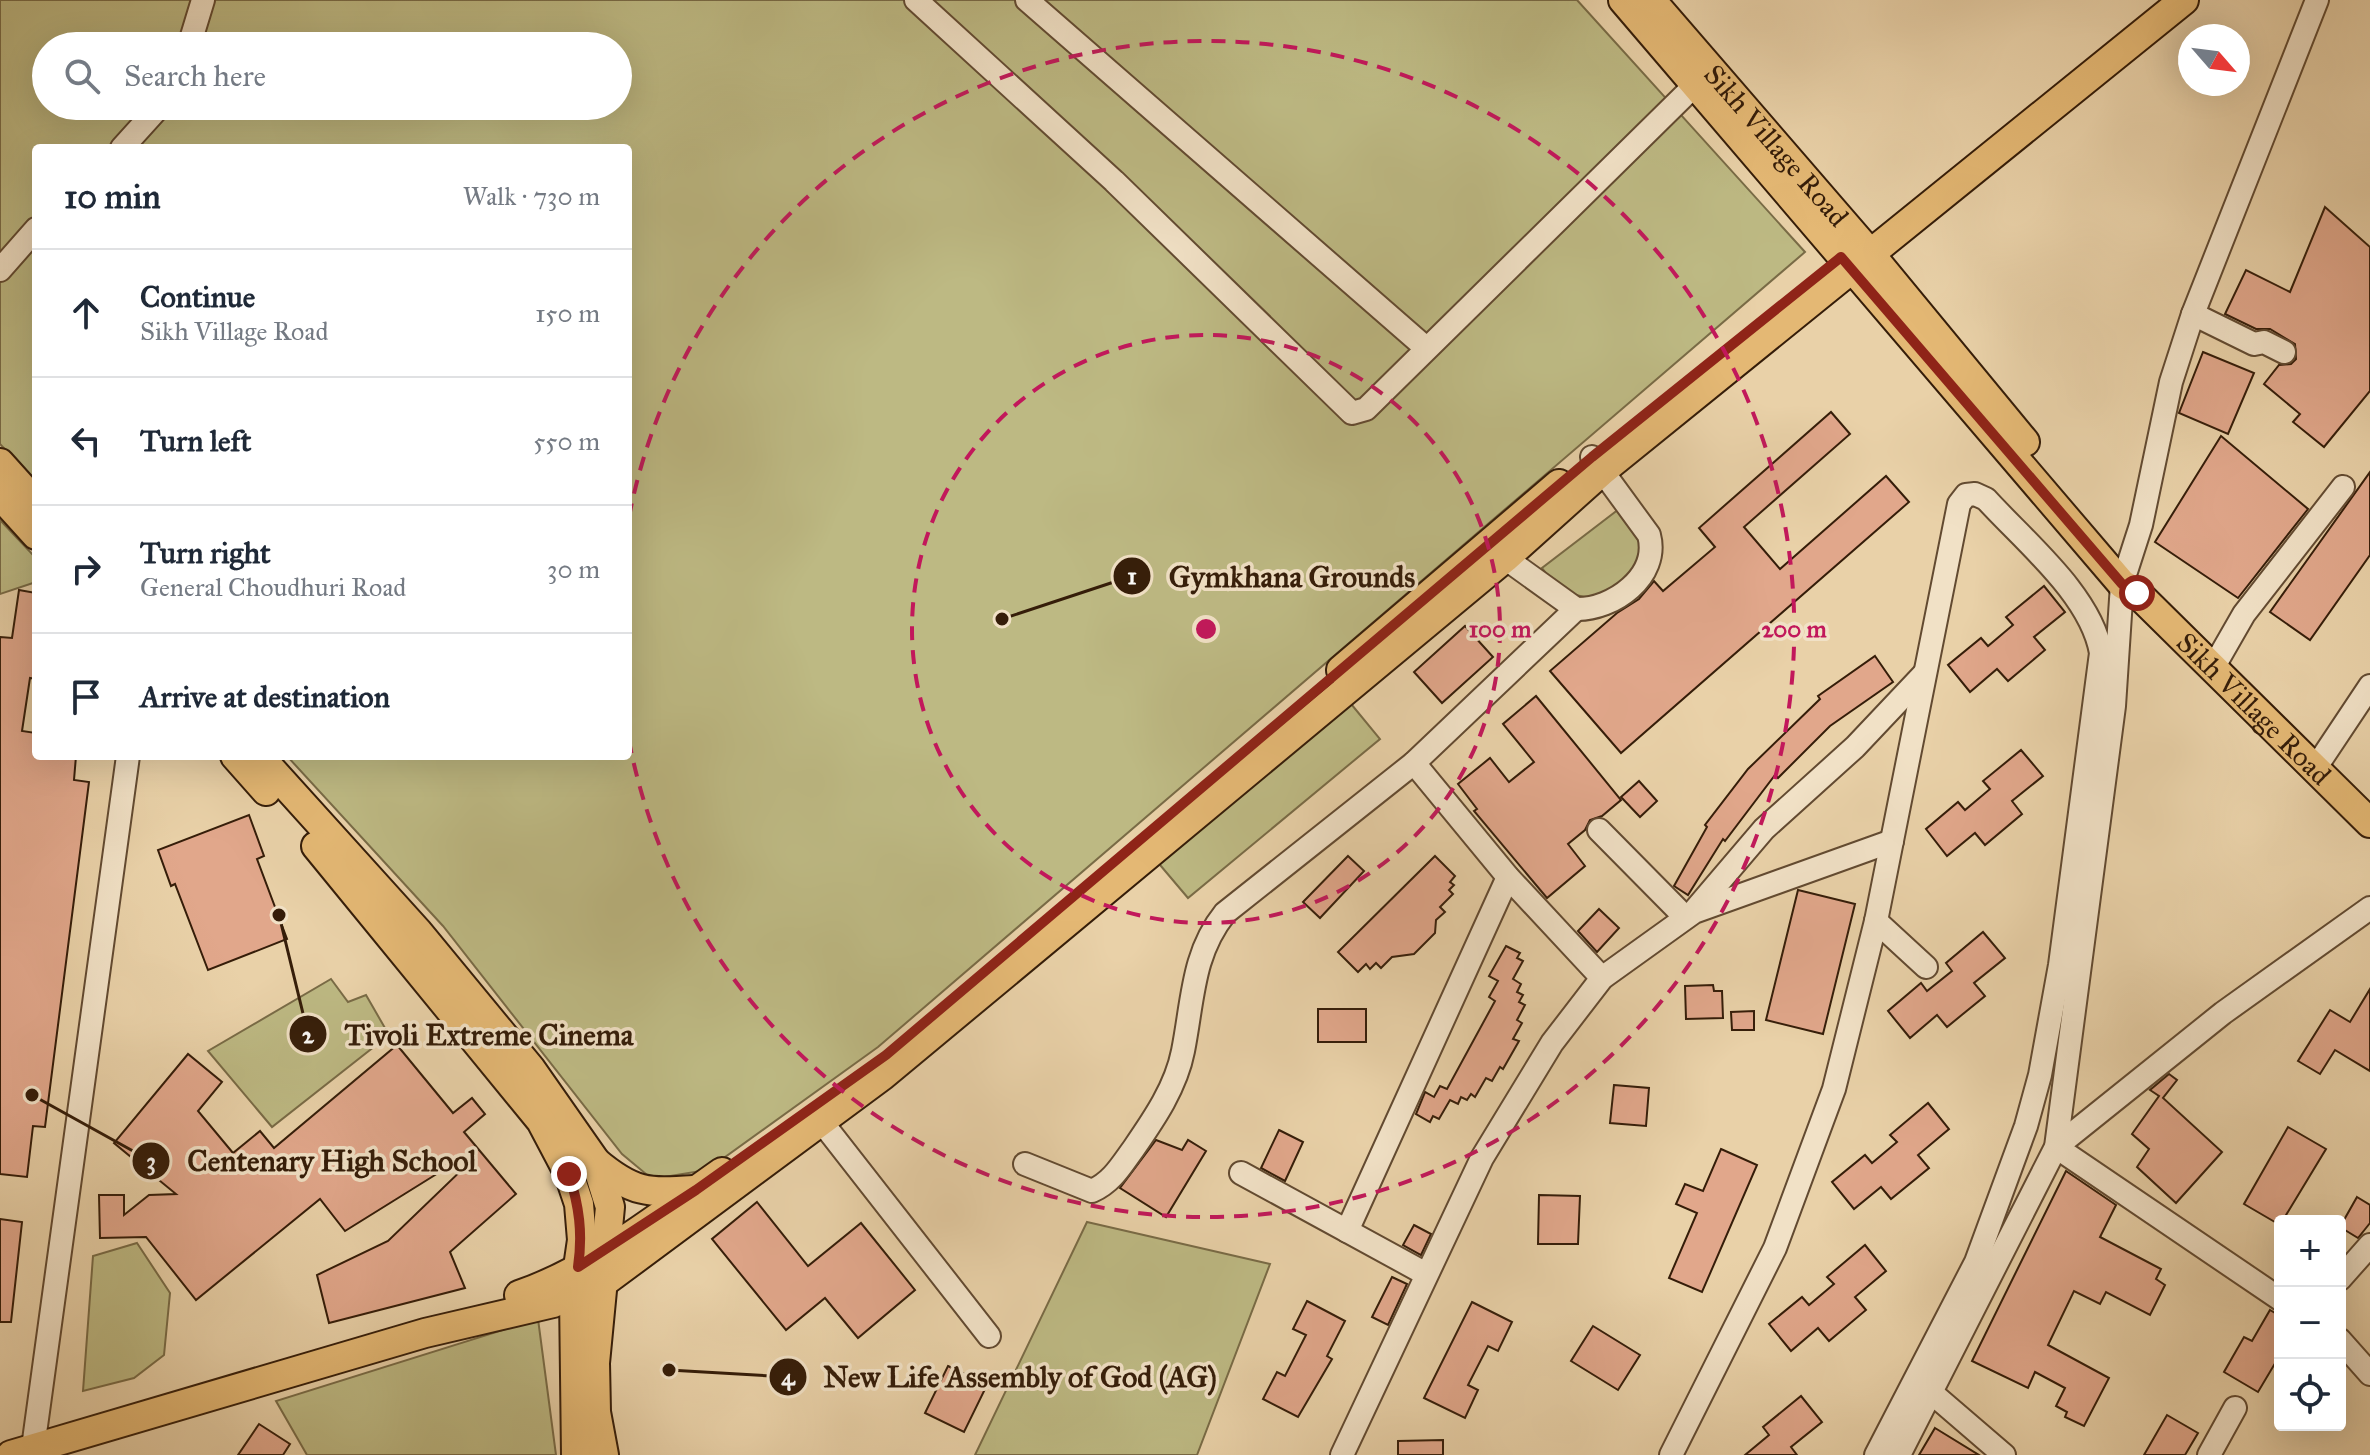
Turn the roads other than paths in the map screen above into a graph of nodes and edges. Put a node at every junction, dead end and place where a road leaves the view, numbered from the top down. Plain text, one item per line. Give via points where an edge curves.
1 (203, 0) edge
2 (916, 0) edge
3 (1027, 0) edge
4 (1623, 0) edge
5 (1651, 0) edge
6 (2156, 0) edge
7 (2184, 0) edge
8 (2317, 0) edge
9 (193, 32) edge
10 (1694, 86) junction
11 (147, 120) edge
12 (126, 144) edge
13 (32, 234) edge
14 (1856, 256) junction
15 (0, 270) edge
16 (2193, 314) junction
17 (1426, 348) junction
18 (2284, 352) dead end
19 (0, 463) edge
20 (1597, 464) junction
21 (2343, 487) dead end
22 (0, 495) edge
23 (32, 499) edge
24 (32, 531) edge
25 (1505, 558) junction
26 (2129, 581) junction
27 (1576, 609) junction
28 (2213, 668) junction
29 (1925, 673) junction
30 (2370, 686) edge
31 (127, 760) edge
32 (239, 760) edge
33 (263, 760) edge
34 (1414, 763) junction
35 (2314, 770) junction
36 (2370, 823) edge
37 (1599, 830) dead end
38 (1892, 841) junction
39 (1508, 877) junction
40 (2370, 908) edge
41 (1689, 914) junction
42 (1876, 921) junction
43 (1926, 967) dead end
44 (1602, 978) junction
45 (821, 1121) junction
46 (2056, 1147) junction
47 (596, 1162) junction
48 (1025, 1164) dead end
49 (1241, 1173) dead end
50 (696, 1190) junction
51 (657, 1229) junction
52 (1347, 1231) junction
53 (2370, 1245) edge
54 (605, 1250) junction
55 (578, 1267) junction
56 (2346, 1272) edge
57 (1426, 1274) junction
58 (604, 1282) junction
59 (574, 1295) junction
60 (2274, 1295) edge
61 (536, 1307) junction
62 (575, 1329) junction
63 (989, 1336) dead end
64 (2346, 1347) edge
65 (2370, 1374) edge
66 (1933, 1394) junction
67 (2235, 1408) dead end
68 (0, 1440) edge
69 (27, 1447) edge
70 (576, 1455) edge
71 (604, 1455) edge
72 (1342, 1455) edge
73 (1671, 1455) edge
74 (1876, 1455) edge
75 (1899, 1455) edge
76 (2004, 1455) edge
77 (2209, 1455) edge

1 - 9 street
2 - 17 street via 1114,181 1345,409 1366,409
3 - 17 street
4 - 10 main road
5 - 14 main road, Sikh Village Road
6 - 14 main road
7 - 14 main road
8 - 16 street
10 - 14 main road
10 - 17 street
11 - 12 street
13 - 15 street
14 - 20 main road
14 - 26 main road, Sikh Village Road
16 - 18 street via 2254,344 2264,342
16 - 26 street via 2171,382
19 - 23 main road
20 - 25 main road
20 - 27 street via 1649,535 1651,560 1644,574 1605,605
20 - 50 main road via 886,1055
21 - 28 street via 2244,614
22 - 24 main road
25 - 27 street
25 - 45 main road via 882,1076
26 - 28 main road, Sikh Village Road
26 - 46 street
27 - 34 street
28 - 35 main road, Sikh Village Road
29 - 38 street
29 - 41 street via 1855,747 1764,829
29 - 74 street via 1959,504 1975,494 1986,499 2079,600 2098,633 2101,653 2060,965 2026,1126 1976,1262
30 - 35 street
31 - 69 street
32 - 55 main road via 541,1121 579,1204
33 - 47 main road via 418,932 531,1069
34 - 39 street
34 - 48 street via 1225,913 1212,929 1193,981 1172,1082 1156,1116 1113,1178 1092,1191
35 - 36 main road, Sikh Village Road
37 - 41 street
38 - 41 street
38 - 42 street
39 - 44 street
39 - 52 street
40 - 46 street via 2223,1013
41 - 44 street
42 - 43 street
42 - 73 street via 1834,1089 1775,1248
44 - 57 street via 1552,1043 1482,1158
45 - 51 main road
45 - 63 street
46 - 60 street
46 - 66 street
47 - 50 main road via 621,1183 648,1193
47 - 54 main road via 610,1207
49 - 52 street
50 - 51 main road
51 - 54 main road
51 - 58 main road
52 - 57 street
53 - 56 street
54 - 55 main road
54 - 58 main road
55 - 59 main road
55 - 69 main road via 504,1300 385,1325
57 - 72 street
58 - 59 main road
58 - 71 main road via 595,1375
59 - 61 main road
59 - 62 main road
61 - 62 main road
61 - 69 main road via 425,1333
62 - 70 main road
64 - 65 street
66 - 75 street
66 - 76 street
67 - 77 street
68 - 69 main road

